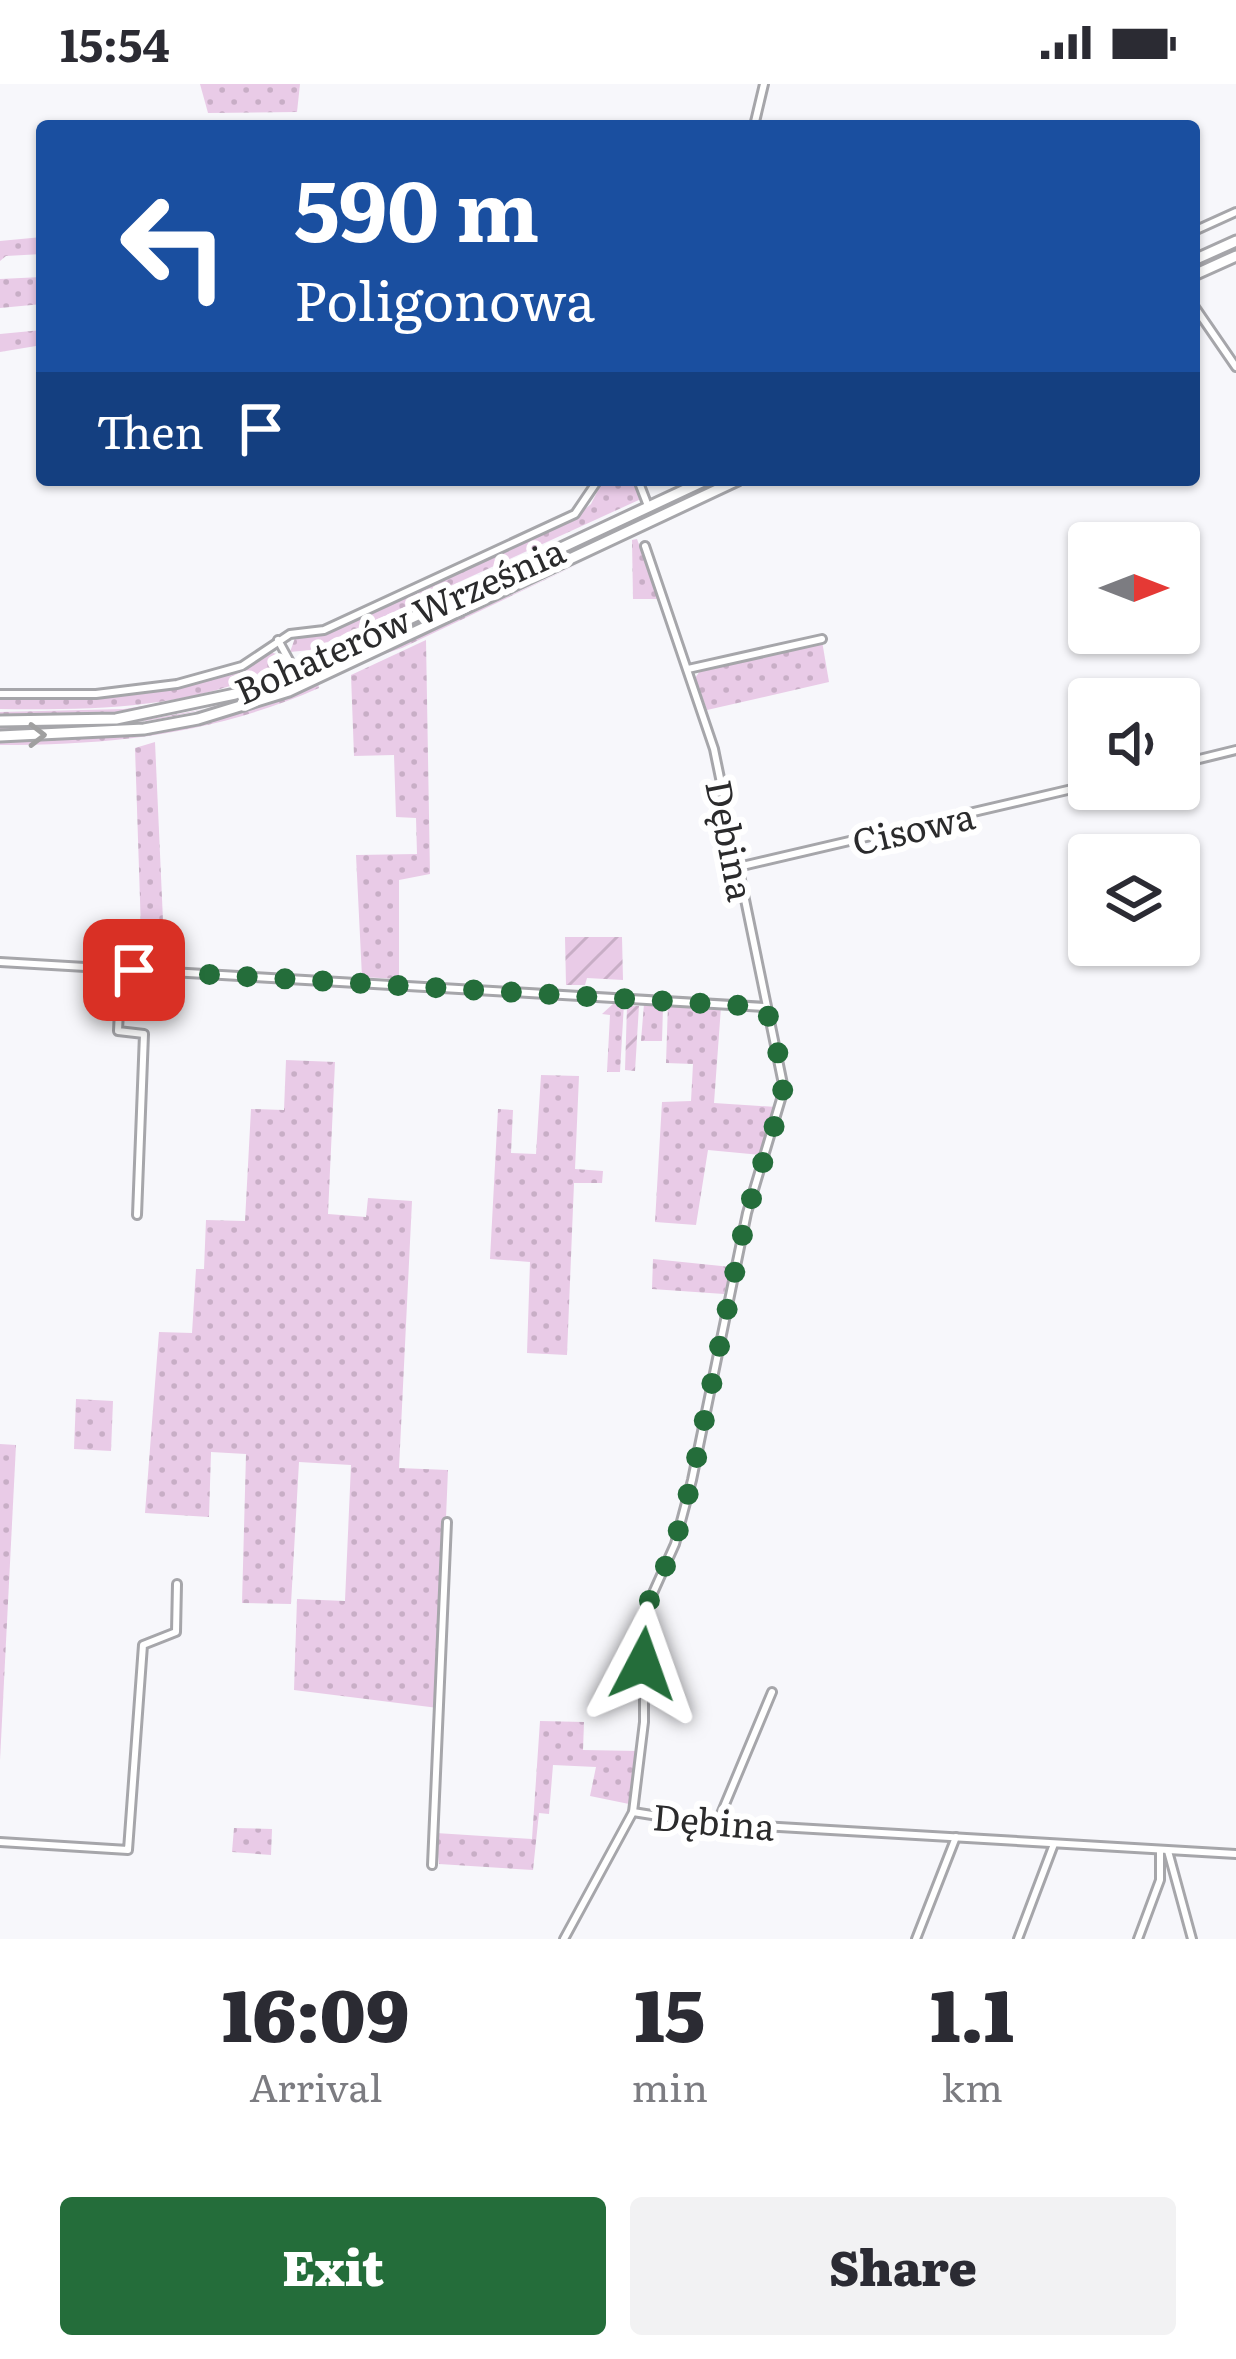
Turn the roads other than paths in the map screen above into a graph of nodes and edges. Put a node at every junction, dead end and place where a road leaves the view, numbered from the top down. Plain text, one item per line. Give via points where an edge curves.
1 (764, 84) edge
2 (755, 120) edge
3 (1236, 212) edge
4 (1200, 228) edge
5 (1236, 242) edge
6 (1236, 256) edge
7 (1200, 257) edge
8 (1200, 271) edge
9 (1200, 315) edge
10 (1236, 367) edge
11 (596, 486) edge
12 (640, 486) edge
13 (693, 486) edge
14 (726, 486) edge
15 (648, 506) junction
16 (645, 546) dead end
17 (822, 639) dead end
18 (278, 640) junction
19 (688, 669) junction
20 (296, 670) junction
21 (303, 685) junction
22 (0, 694) edge
23 (0, 721) edge
24 (0, 736) edge
25 (1236, 750) edge
26 (1200, 759) edge
27 (1068, 790) edge
28 (738, 867) junction
29 (0, 962) edge
30 (121, 969) junction
31 (762, 997) junction
32 (752, 1005) junction
33 (766, 1007) junction
34 (137, 1215) dead end
35 (447, 1522) dead end
36 (177, 1584) dead end
37 (772, 1692) dead end
38 (633, 1812) junction
39 (717, 1822) junction
40 (956, 1837) junction
41 (0, 1842) edge
42 (1054, 1844) junction
43 (1164, 1851) junction
44 (1236, 1854) edge
45 (432, 1865) dead end
46 (564, 1939) edge
47 (916, 1939) edge
48 (1018, 1939) edge
49 (1138, 1939) edge
50 (1192, 1939) edge

1 - 2 street
3 - 4 street
5 - 7 main road
6 - 8 main road
9 - 10 street
11 - 18 street via 574,514 324,630
12 - 15 street
13 - 15 main road, Bohaterów Września
14 - 21 main road, Bohaterów Września
15 - 20 main road, Bohaterów Września
16 - 19 street, Dębina
17 - 19 street
18 - 20 street
18 - 22 street via 242,666 177,684
19 - 28 street, Dębina
20 - 21 street
20 - 23 main road, Bohaterów Września via 159,713
24 -> 21 main road, Bohaterów Września via 170,725
25 - 26 street
27 - 28 street, Cisowa
28 - 31 street, Dębina
29 - 30 street
30 - 32 street
30 - 34 street via 118,1031 144,1034
31 - 32 street
31 - 33 street, Dębina
32 - 33 street
33 - 38 street, Dębina via 783,1098 747,1213 692,1480 673,1550 644,1612 644,1722
35 - 45 street
36 - 41 street via 176,1632 142,1645 128,1850
37 - 39 street
38 - 39 street, Dębina
38 - 46 street
39 - 40 street, Dębina
40 - 42 street, Dębina
40 - 47 street
42 - 43 street, Dębina
42 - 48 street
43 - 44 street, Dębina
43 - 49 street
43 - 50 street

